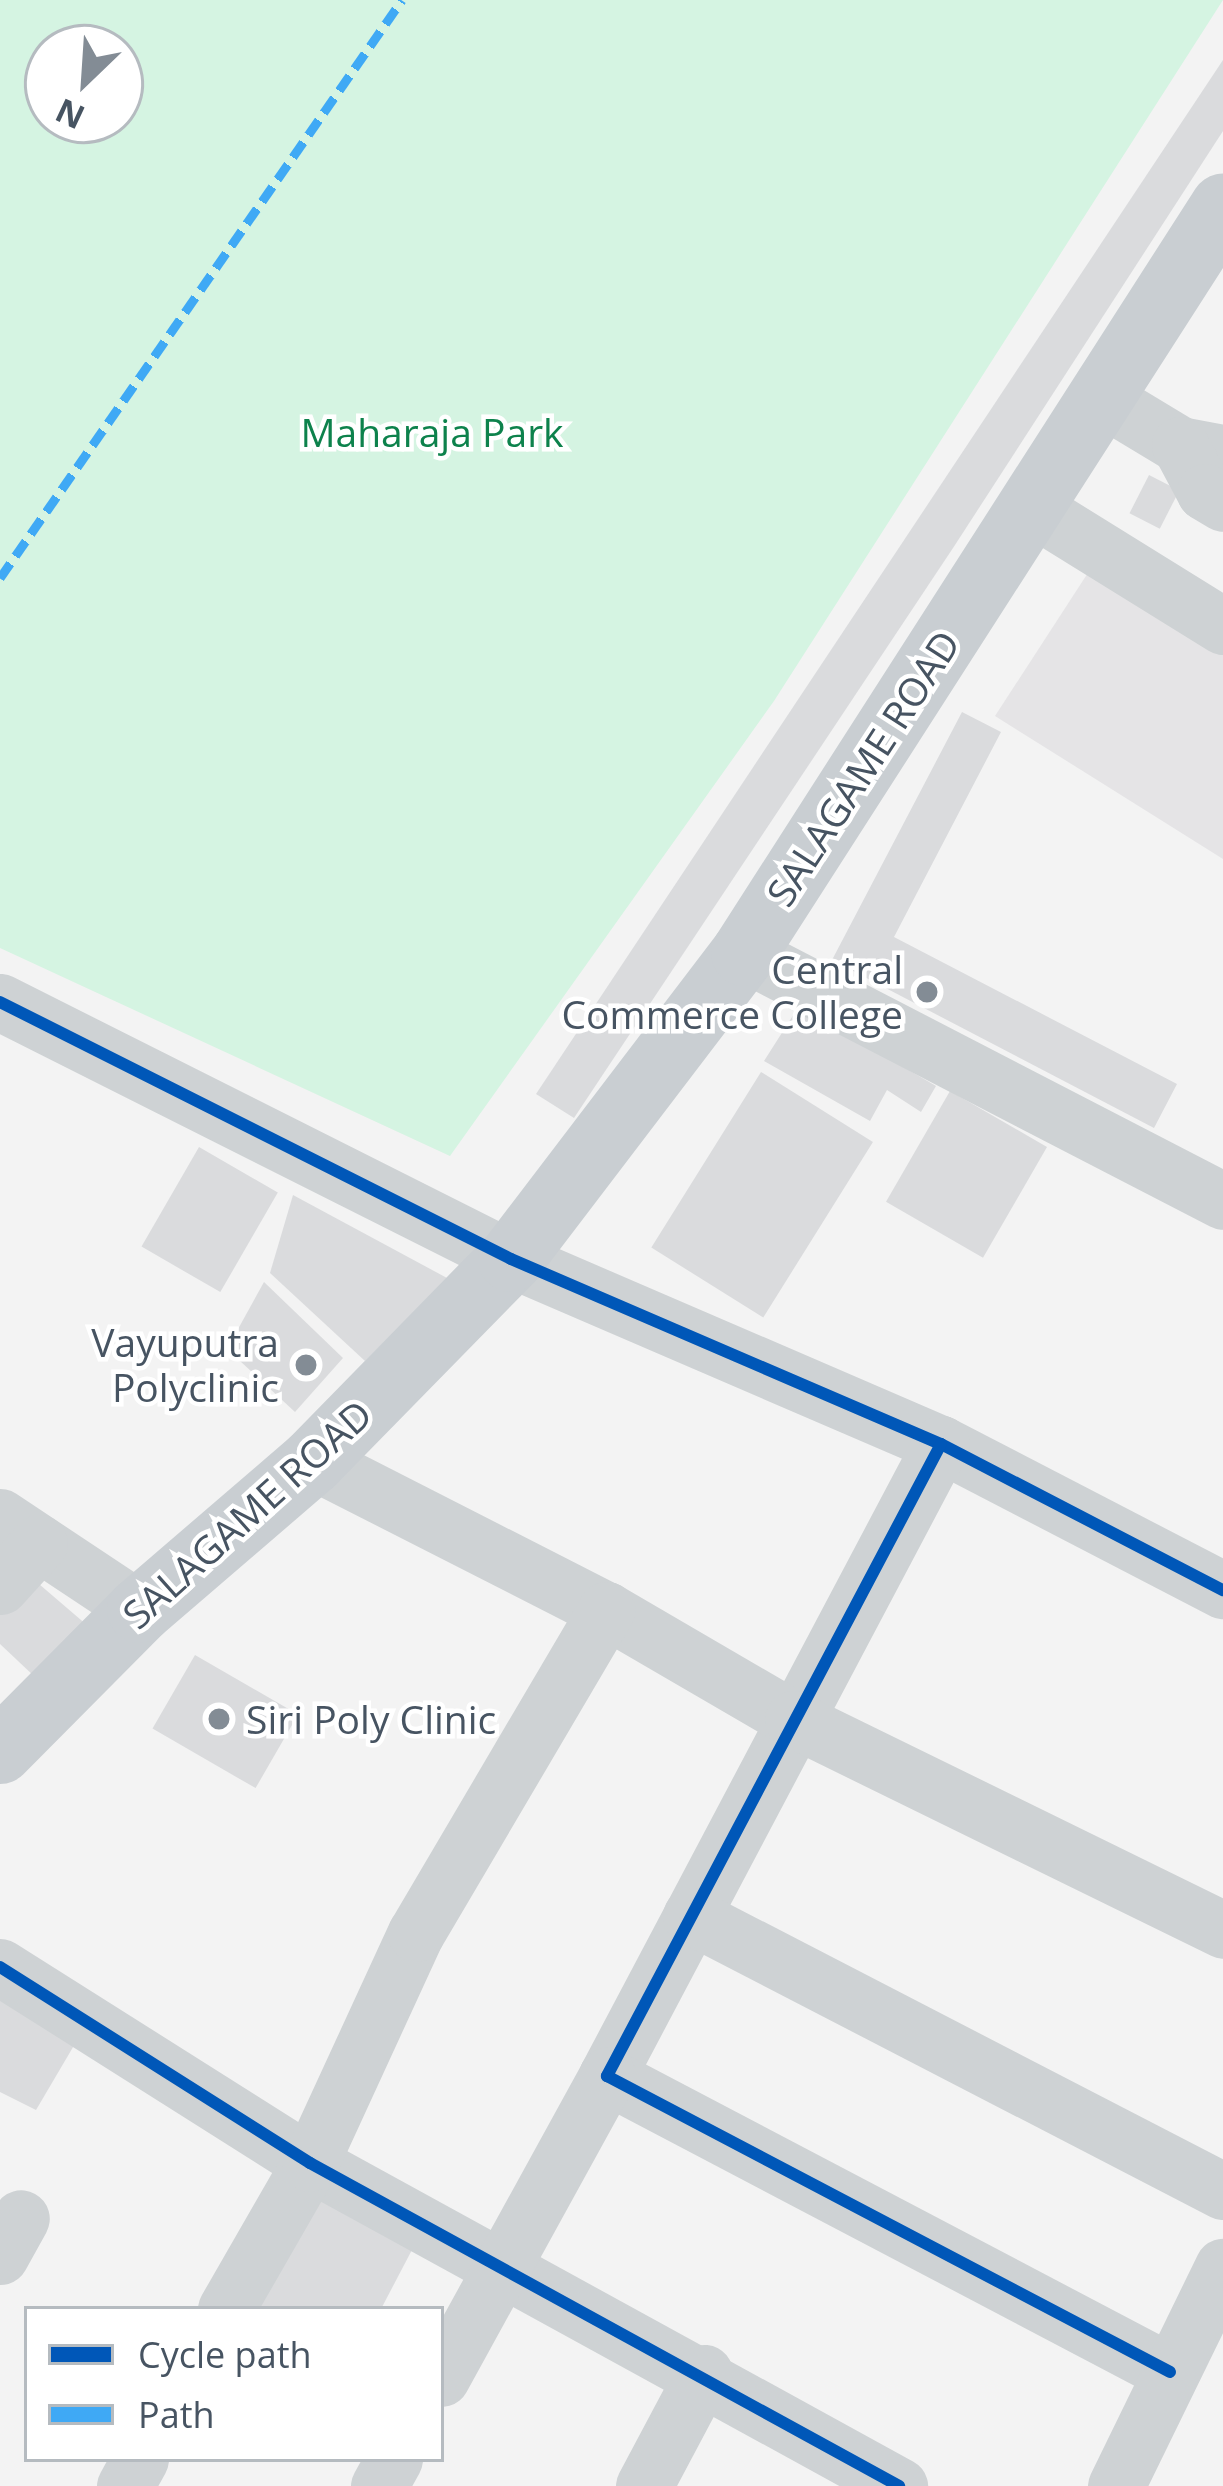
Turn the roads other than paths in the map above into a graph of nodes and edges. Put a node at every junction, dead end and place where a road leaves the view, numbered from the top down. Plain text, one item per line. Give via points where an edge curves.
1 (1223, 207) edge
2 (1102, 398) junction
3 (1201, 449) edge
4 (1223, 503) edge
5 (1031, 508) junction
6 (1223, 626) edge
7 (744, 953) junction
8 (0, 1002) edge
9 (1223, 1201) edge
10 (511, 1259) junction
11 (940, 1444) junction
12 (313, 1461) junction
13 (19, 1530) edge
14 (0, 1586) edge
15 (1223, 1590) edge
16 (140, 1610) junction
17 (606, 1610) junction
18 (793, 1719) junction
19 (0, 1750) edge
20 (691, 1916) junction
21 (1223, 1930) edge
22 (0, 1967) edge
23 (607, 2076) junction
24 (310, 2163) junction
25 (1223, 2191) edge
26 (1223, 2267) edge
27 (504, 2270) junction
28 (228, 2306) edge
29 (1170, 2372) junction
30 (444, 2373) edge
31 (704, 2373) junction
32 (894, 2485) edge
33 (644, 2486) edge
34 (1116, 2486) edge

1 - 2 main road, SALAGAME ROAD
2 - 3 street
2 - 5 main road, SALAGAME ROAD
3 - 4 street via 1205,493
5 - 6 street
5 - 7 main road, SALAGAME ROAD
7 - 9 street
7 - 10 main road, SALAGAME ROAD
8 - 10 street
10 - 11 street
10 - 12 main road, SALAGAME ROAD
11 - 15 street
11 - 18 street
12 - 16 main road, SALAGAME ROAD
12 - 17 street
13 - 14 street
13 - 16 street
16 - 19 main road, SALAGAME ROAD
17 - 18 street
17 - 24 street via 416,1933
18 - 20 street
18 - 21 street
20 - 23 street
20 - 25 street
22 - 24 street
23 - 27 street
23 - 29 street
24 - 27 street
24 - 28 street
26 - 29 street
27 - 30 street
27 - 31 street
29 - 34 street
31 - 32 street
31 - 33 street

